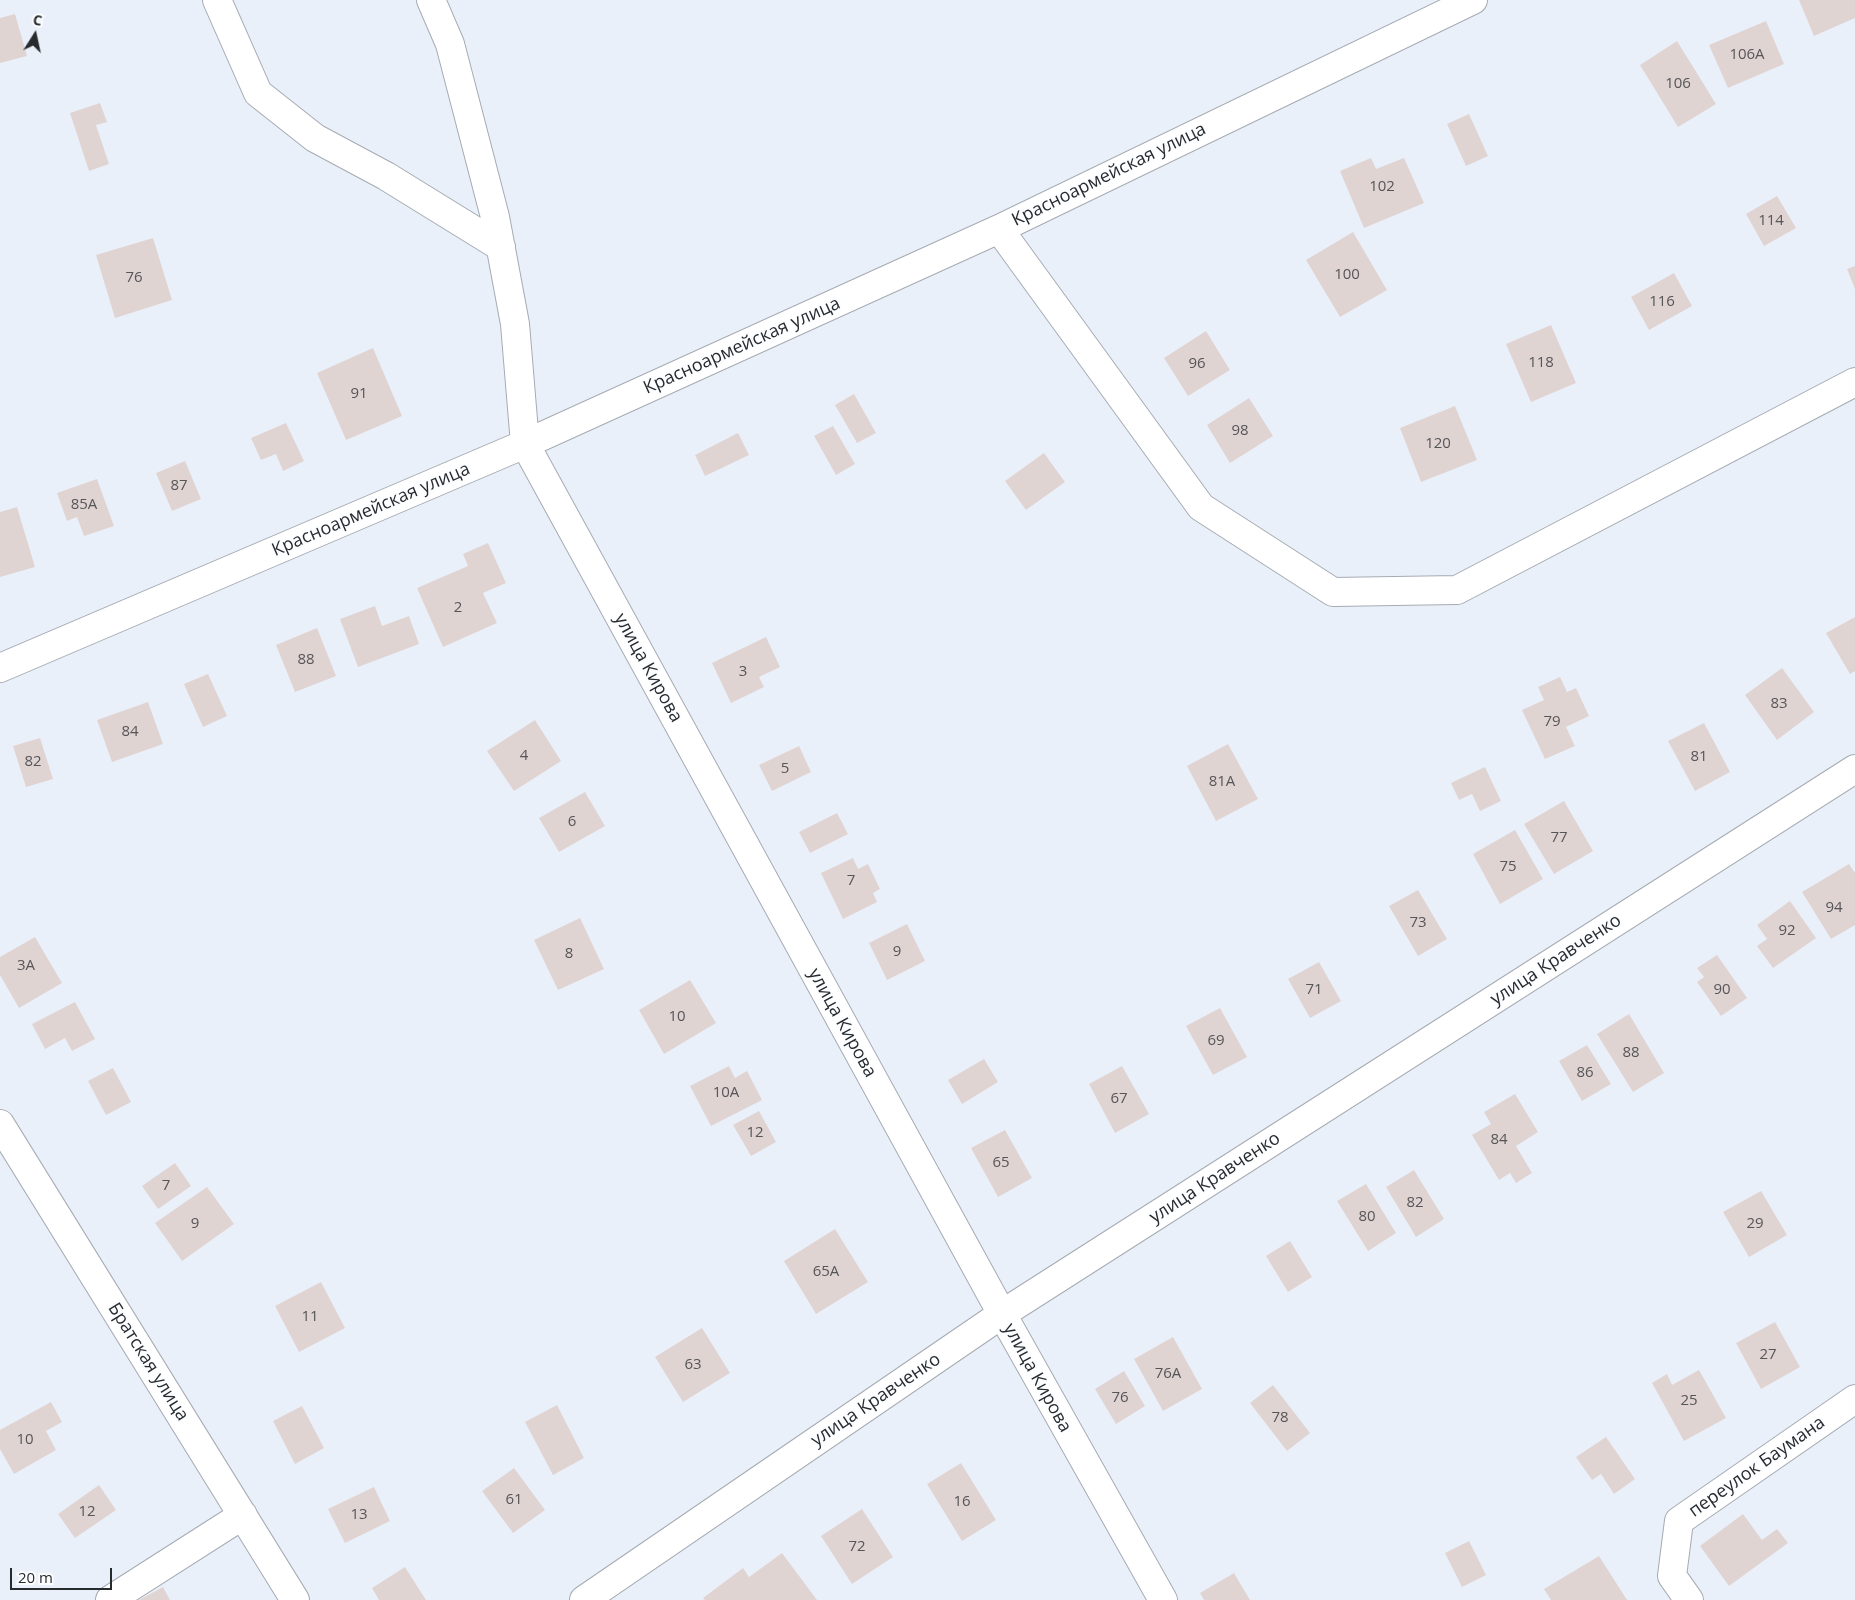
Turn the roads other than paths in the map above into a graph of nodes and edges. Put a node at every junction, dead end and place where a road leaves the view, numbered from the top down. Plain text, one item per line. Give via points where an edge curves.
1 (217, 0) edge
2 (431, 0) edge
3 (1473, 0) edge
4 (999, 228) junction
5 (501, 247) junction
6 (1855, 382) edge
7 (525, 444) junction
8 (0, 668) edge
9 (1855, 769) edge
10 (0, 1124) edge
11 (1002, 1314) junction
12 (1855, 1399) edge
13 (243, 1515) junction
14 (110, 1600) edge
15 (295, 1600) edge
16 (584, 1600) edge
17 (1163, 1600) edge
18 (1689, 1600) edge

1 - 5 street via 258,93 315,138 386,176
2 - 5 street via 450,44
3 - 4 street, Красноармейская улица
4 - 6 street via 1201,507 1333,592 1456,590
4 - 7 street, Красноармейская улица
5 - 7 street via 515,324
7 - 8 street, Красноармейская улица
7 - 11 street, улица Кирова
9 - 11 street, улица Кравченко
10 - 13 street, Братская улица
11 - 16 street, улица Кравченко
11 - 17 street, улица Кирова
12 - 18 street, переулок Баумана via 1679,1521 1672,1576
13 - 14 street
13 - 15 street, Братская улица

